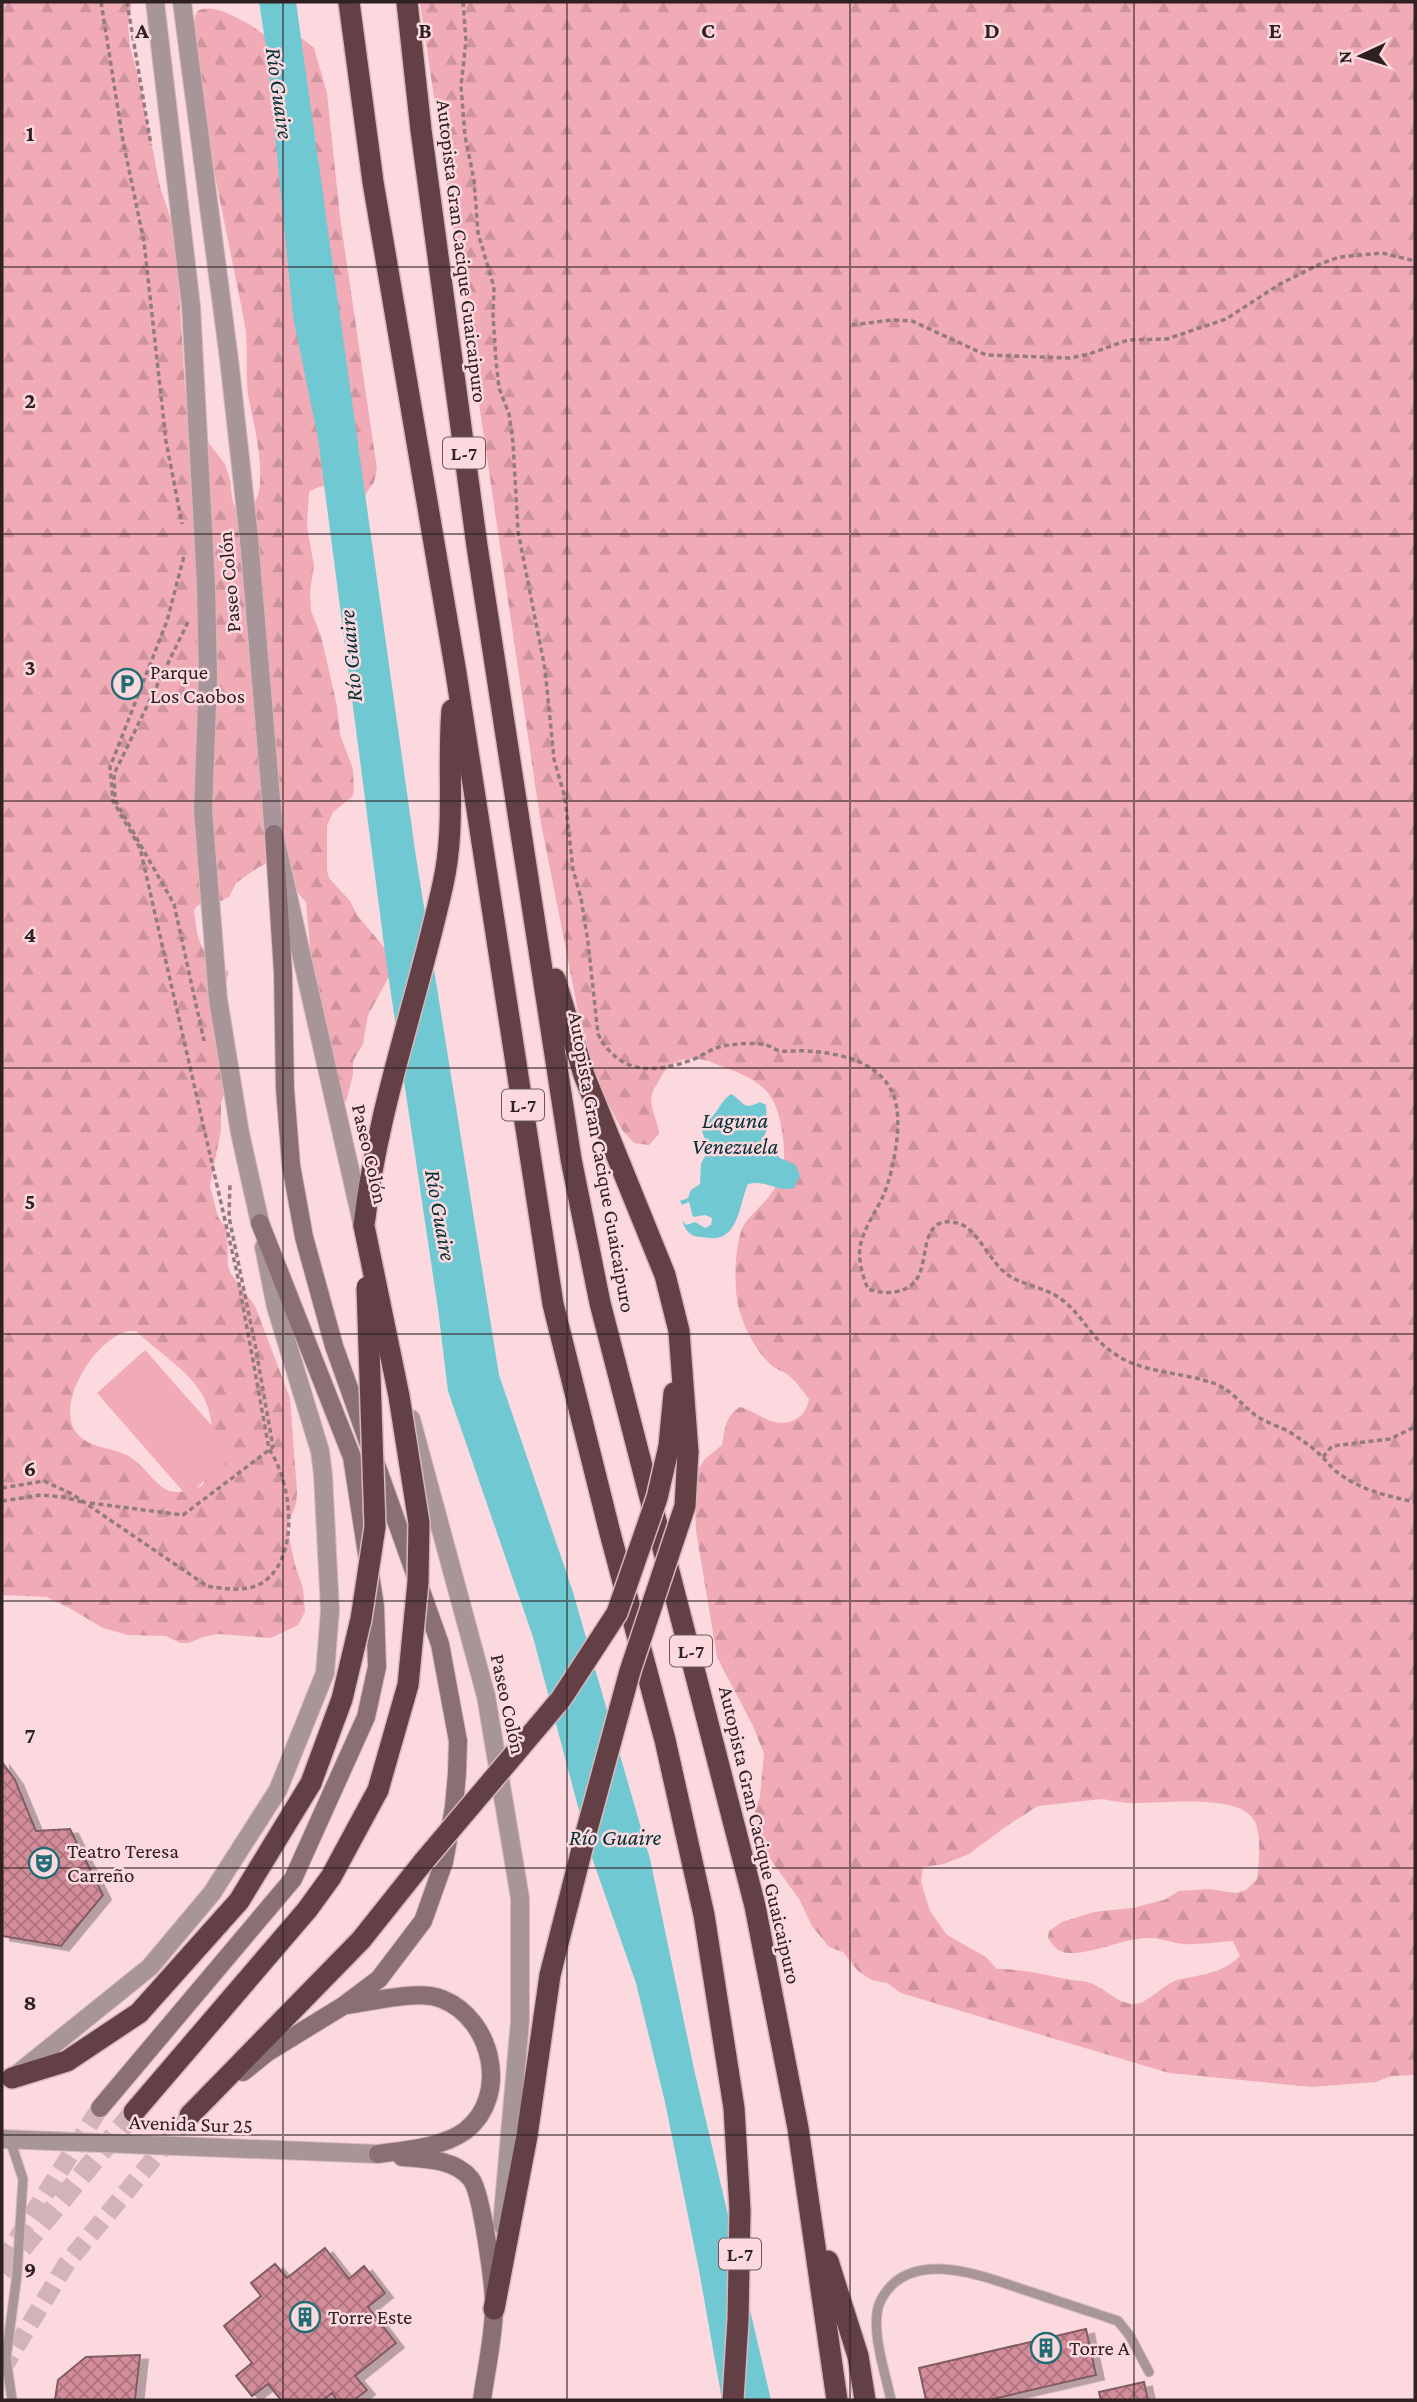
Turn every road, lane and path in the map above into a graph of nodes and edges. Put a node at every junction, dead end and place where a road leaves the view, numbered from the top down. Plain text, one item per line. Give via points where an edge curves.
1 (101, 2) edge
2 (127, 2) edge
3 (155, 2) edge
4 (182, 2) edge
5 (349, 2) edge
6 (407, 2) edge
7 (463, 2) edge
8 (152, 154) dead end
9 (1415, 261) edge
10 (852, 325) dead end
11 (185, 503) dead end
12 (184, 544) dead end
13 (188, 554) dead end
14 (188, 567) dead end
15 (191, 616) dead end
16 (456, 673) junction
17 (274, 834) junction
18 (533, 903) junction
19 (205, 1046) dead end
20 (230, 1181) dead end
21 (260, 1223) junction
22 (364, 1226) junction
23 (1415, 1427) edge
24 (269, 1449) junction
25 (679, 1449) junction
26 (1323, 1457) junction
27 (2, 1488) edge
28 (2, 1501) edge
29 (1415, 1502) edge
30 (86, 1503) junction
31 (343, 2006) junction
32 (7, 2080) edge
33 (100, 2108) tunnel mouth
34 (134, 2112) tunnel mouth
35 (190, 2115) joint
36 (6, 2139) edge
37 (378, 2154) junction
38 (811, 2208) junction
39 (494, 2309) junction
40 (1149, 2372) dead end
41 (12, 2400) edge
42 (482, 2400) edge
43 (733, 2400) edge
44 (837, 2400) edge
45 (865, 2400) edge
46 (891, 2400) edge

1 - 11 path via 122,141 144,242 166,441 185,530
2 - 8 path
3 - 21 street, Paseo Colón via 191,306 208,678 203,810 216,985
4 - 17 street, Paseo Colón via 246,512
5 - 16 highway, L-7 via 373,182
6 - 18 highway, Autopista Gran Cacique Guaicaipuro / L-7 via 450,354
7 - 26 path via 465,136 478,233 494,287 496,361 513,442 518,531 545,669 554,759 581,898 598,1034 604,1045 626,1065 639,1069 682,1063 722,1046 751,1044 864,1063 893,1094 898,1122 889,1180 860,1247 869,1289 897,1293 910,1286 919,1275 931,1230 943,1222 958,1223 971,1231 1008,1276 1062,1299 1099,1342 1121,1359 1219,1386
9 - 10 path via 1382,253 1339,257 1301,273 1213,324 1167,339 1128,340 1070,358 986,355 912,321
12 - 24 path via 167,621 110,767 113,801 140,848 237,1273
13 - 14 path
15 - 19 path via 114,774 115,800 173,904
16 - 22 highway via 444,882 386,1097
16 - 43 highway, L-7 via 554,1304 665,1740 704,1915 734,2108 740,2210
17 - 31 main road via 284,973 285,1089 291,1165 304,1237 334,1346 440,1644 457,1741 454,1807 433,1899 423,1921 379,1979
17 - 39 street, Paseo Colón via 381,1308 486,1696 520,1898 520,2021
18 - 25 highway via 584,1075 665,1275 679,1331
18 - 38 highway, Autopista Gran Cacique Guaicaipuro / L-7 via 572,1159 600,1303 755,1906
20 - 24 path via 229,1217 273,1447
21 - 32 street, Paseo Colón via 276,1307 320,1451 330,1609 325,1674 278,1790 212,1893 150,1967
21 - 33 main road via 352,1457 375,1606 377,1667 366,1717 293,1880
22 - 32 highway, bridge via 375,1527 361,1619 342,1699 311,1783 239,1900 139,2013 67,2060
22 - 34 highway, bridge via 419,1523 408,1685 379,1790 331,1877
23 - 26 path via 1390,1439 1332,1446
24 - 30 path via 183,1515
24 - 30 path via 277,1460 290,1524 278,1564 265,1581 246,1588 207,1586
25 - 35 highway, bridge via 617,1613 561,1699 361,1940
25 - 39 highway, bridge via 685,1506 630,1671 550,1975 527,2136
26 - 29 path via 1357,1486
27 - 30 path via 44,1480
28 - 30 path via 41,1495
31 - 35 main road via 268,2052
31 - 37 main road via 408,1997 441,1998 472,2023 489,2057 490,2096 482,2115 464,2132 440,2143
36 - 37 street, Avenida Sur 25
36 - 41 lane via 23,2179 6,2358
37 - 39 main road via 455,2166 472,2180 481,2202
38 - 44 highway, Autopista Gran Cacique Guaicaipuro / L-7
38 - 45 highway via 858,2356
39 - 42 main road
40 - 46 lane via 1118,2321 964,2270 924,2270 900,2278 880,2301 876,2329

